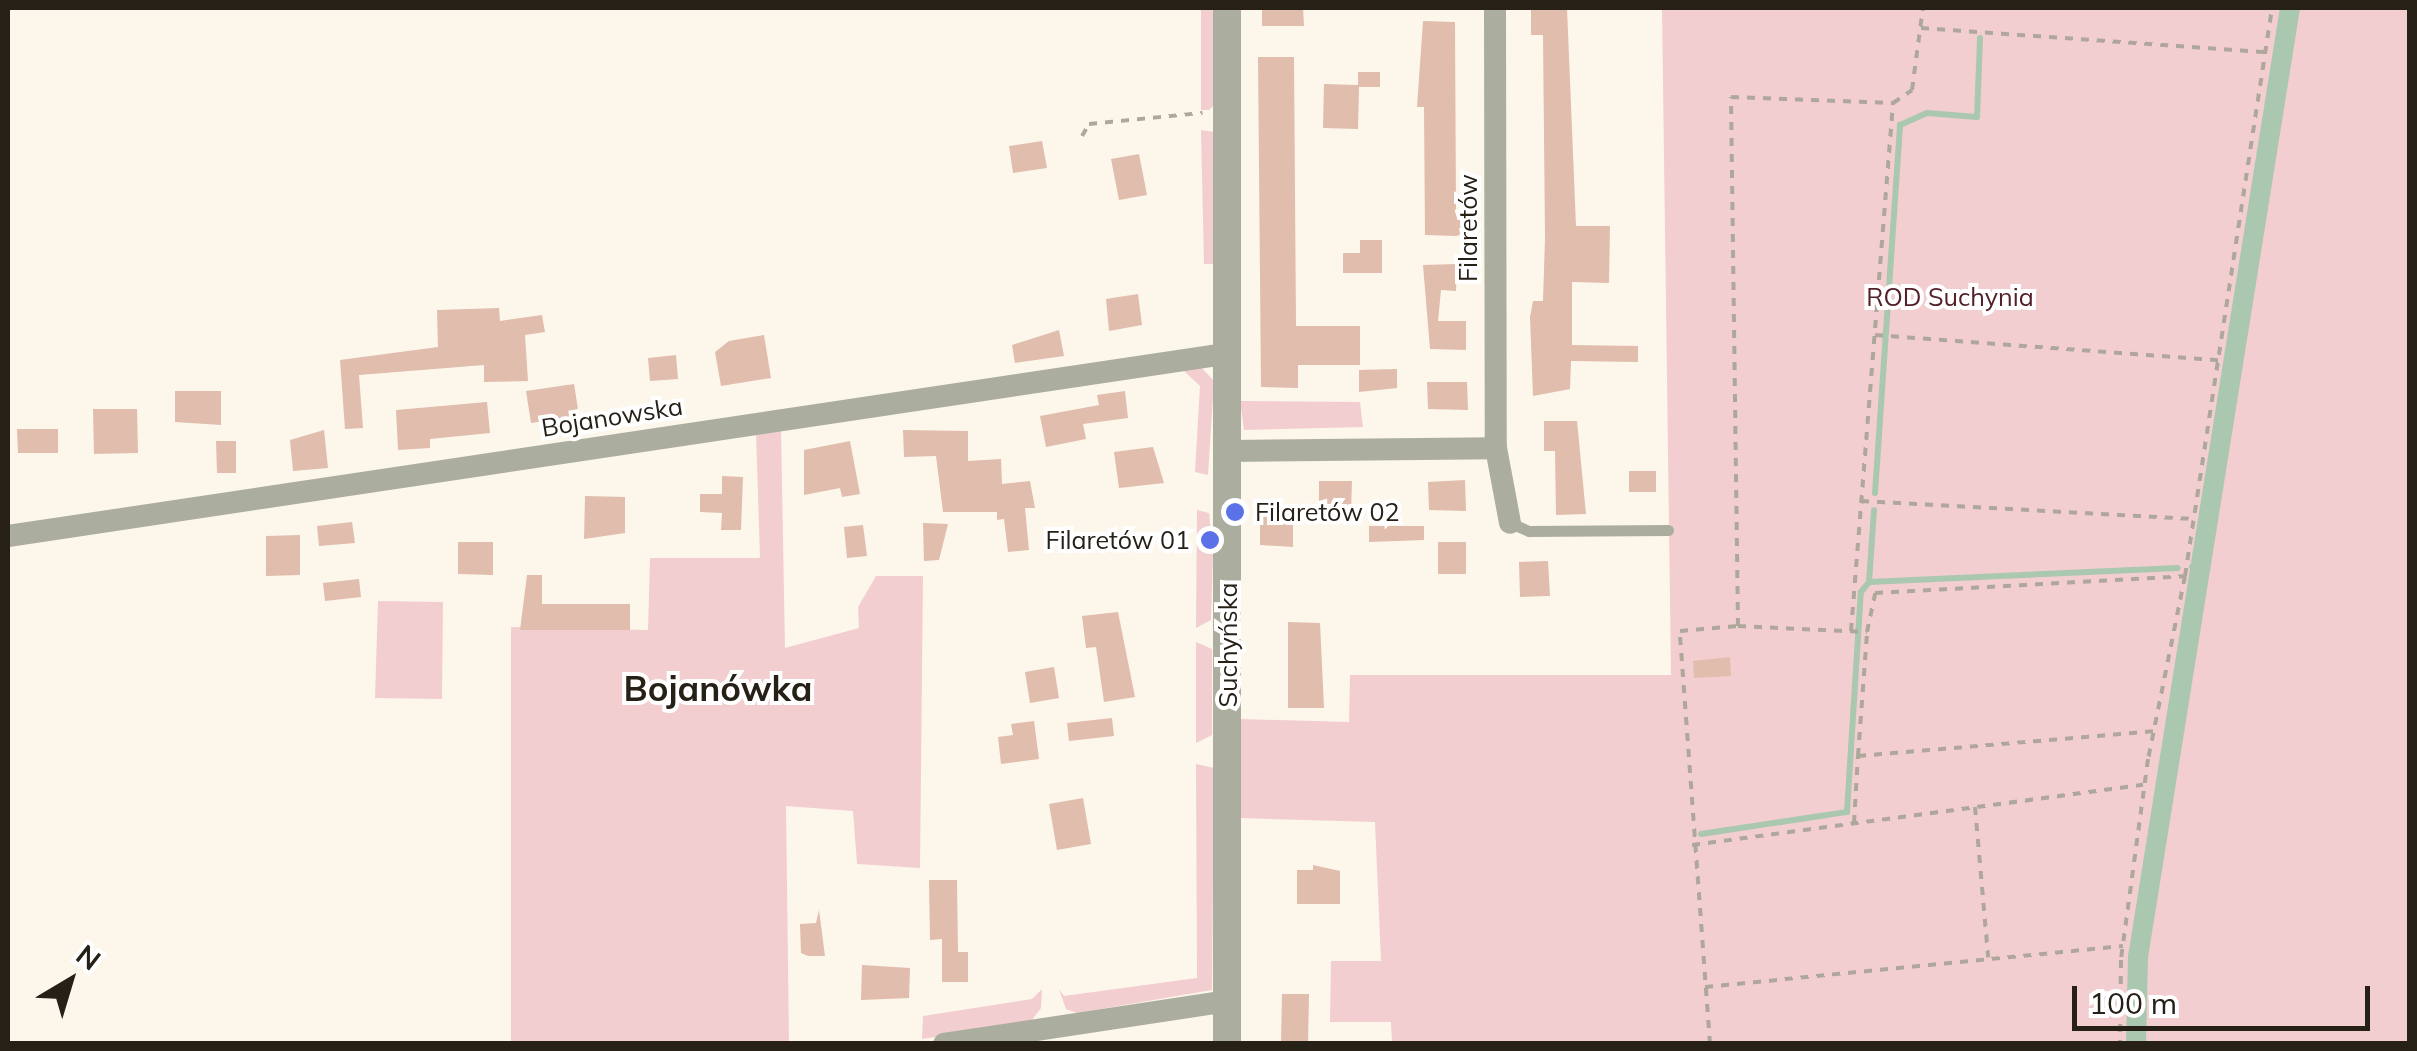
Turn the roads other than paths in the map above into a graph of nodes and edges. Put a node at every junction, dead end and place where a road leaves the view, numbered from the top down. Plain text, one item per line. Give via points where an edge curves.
1 (1228, 8) edge
2 (1494, 8) edge
3 (1225, 354) junction
4 (1496, 448) junction
5 (1229, 451) junction
6 (1510, 523) joint
7 (1668, 530) dead end
8 (8, 536) edge
9 (1227, 1001) junction
10 (944, 1044) edge
11 (1227, 1044) edge

1 - 3 street, Suchyńska
2 - 4 street, Filaretów
3 - 5 street, Suchyńska
3 - 8 street, Bojanowska
4 - 5 street
4 - 6 street, Filaretów
5 - 9 street, Suchyńska
6 - 7 lane via 1530,531
9 - 10 street
9 - 11 street, Suchyńska

